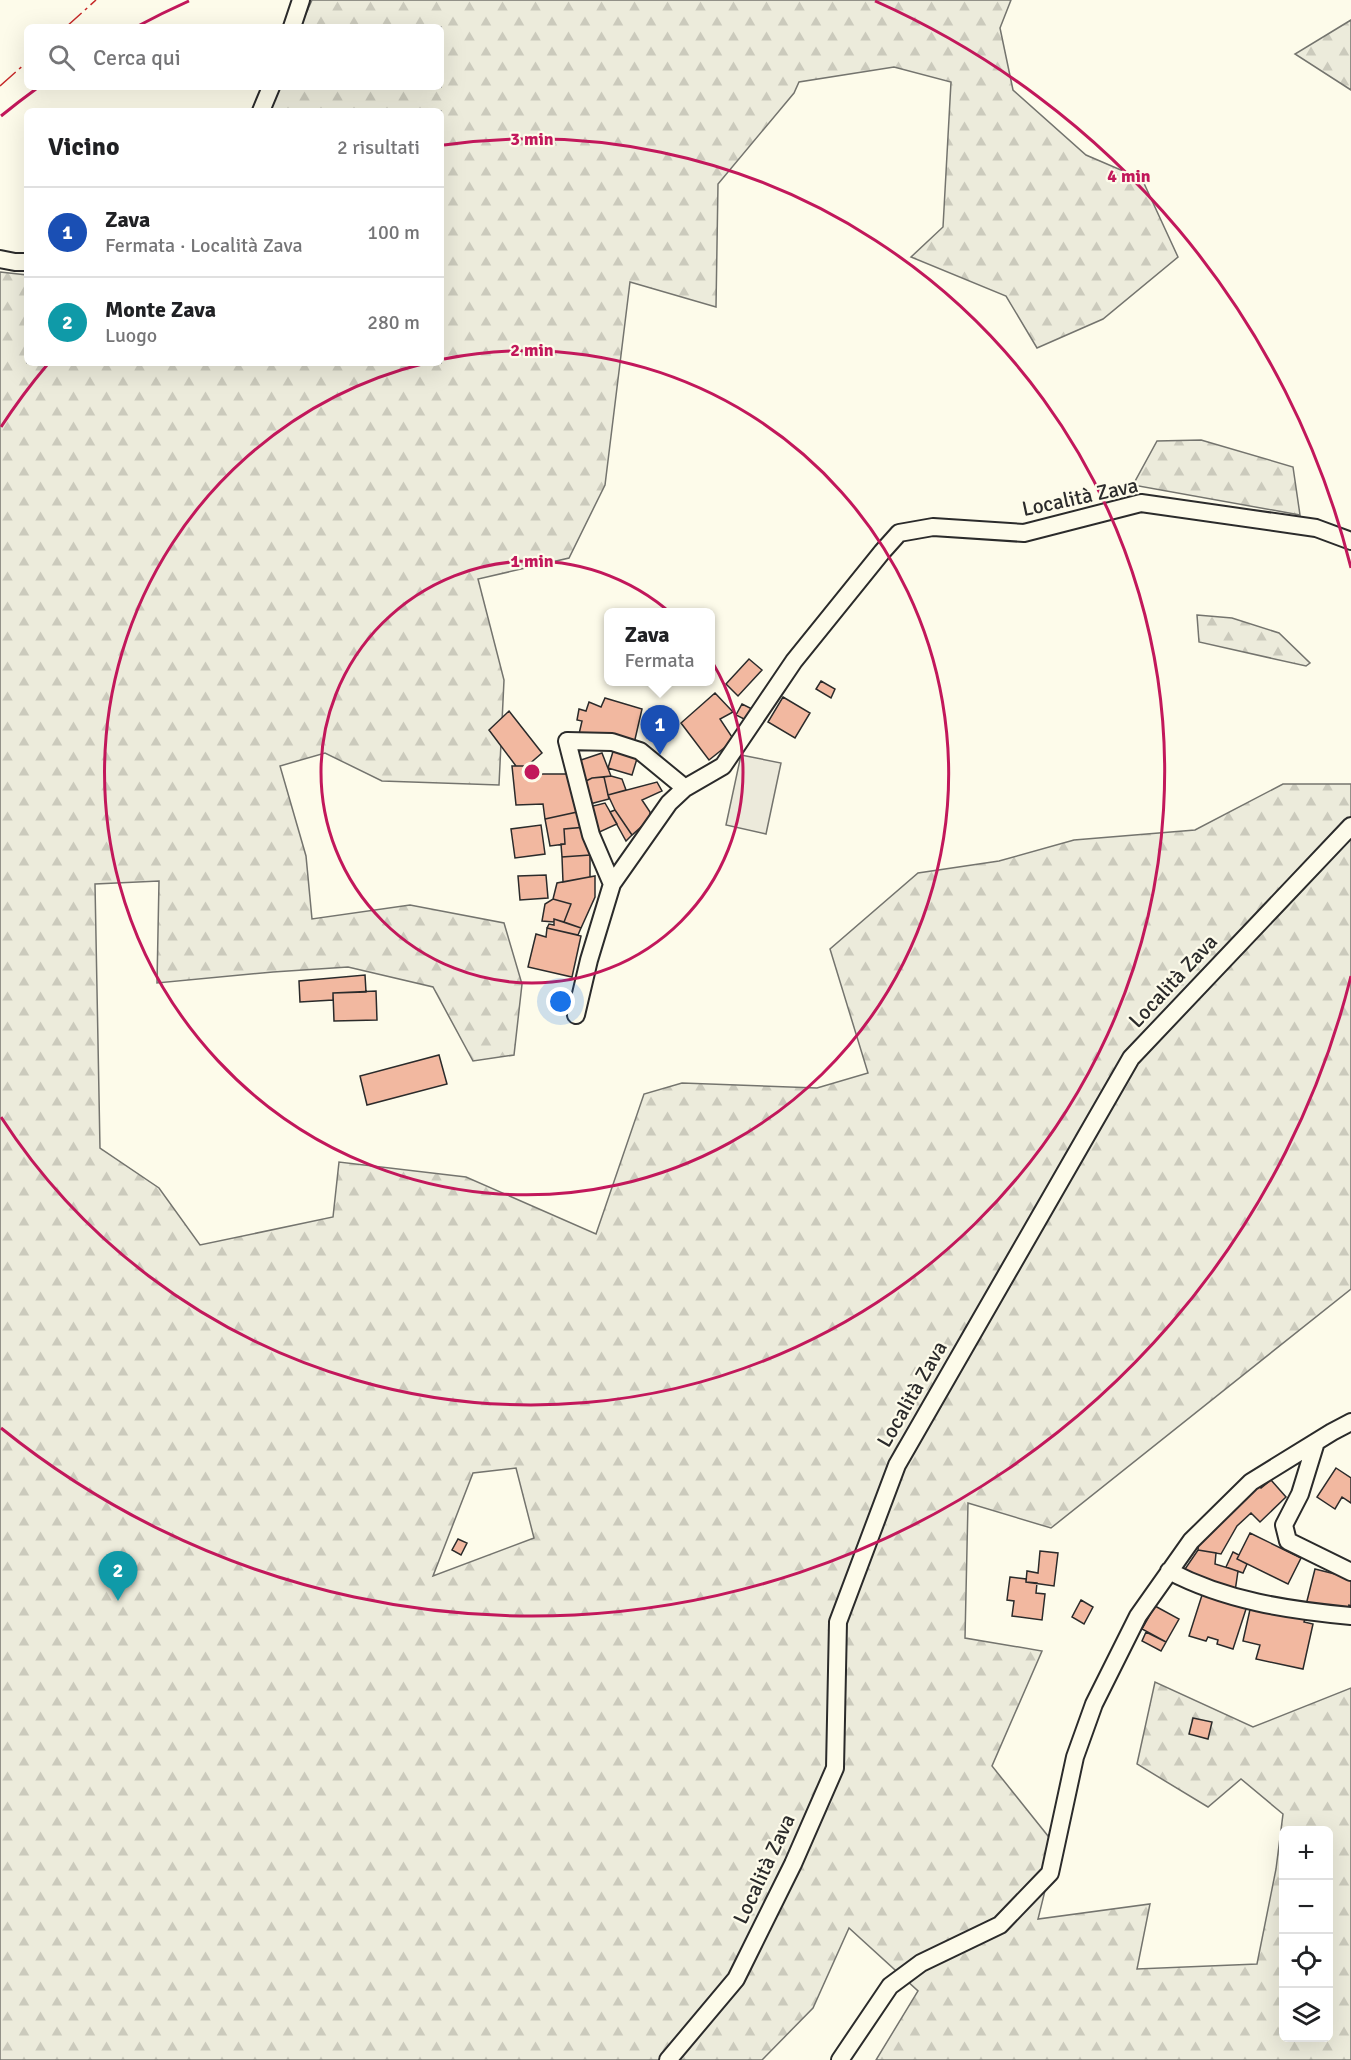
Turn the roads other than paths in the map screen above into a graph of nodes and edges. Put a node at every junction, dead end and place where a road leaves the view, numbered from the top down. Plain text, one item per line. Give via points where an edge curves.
1 (301, 0) edge
2 (293, 24) edge
3 (270, 90) edge
4 (262, 108) edge
5 (0, 259) edge
6 (24, 262) edge
7 (1351, 541) edge
8 (685, 788) junction
9 (1351, 826) edge
10 (612, 884) junction
11 (576, 1015) dead end
12 (1351, 1422) edge
13 (1316, 1442) junction
14 (1169, 1571) junction
15 (1351, 1572) edge
16 (1351, 1616) edge
17 (668, 2060) edge
18 (840, 2060) edge

1 - 2 street
3 - 4 street
5 - 6 street
7 - 8 street, Località Zava via 1316,528 1141,503 1024,533 933,527 899,533 794,661 723,766
8 - 10 street, Località Zava via 669,803
8 - 10 street via 640,751 612,742 567,741 591,835
9 - 17 street, Località Zava via 1131,1058 897,1465 838,1622 835,1768 736,1979
10 - 11 street, Località Zava
12 - 13 street
13 - 14 street via 1251,1482 1191,1541
13 - 15 street via 1300,1494 1284,1525 1288,1541
14 - 16 street via 1195,1585 1240,1600
14 - 18 street via 1138,1616 1094,1704 1076,1757 1050,1873 1000,1925 921,1963 890,1986

